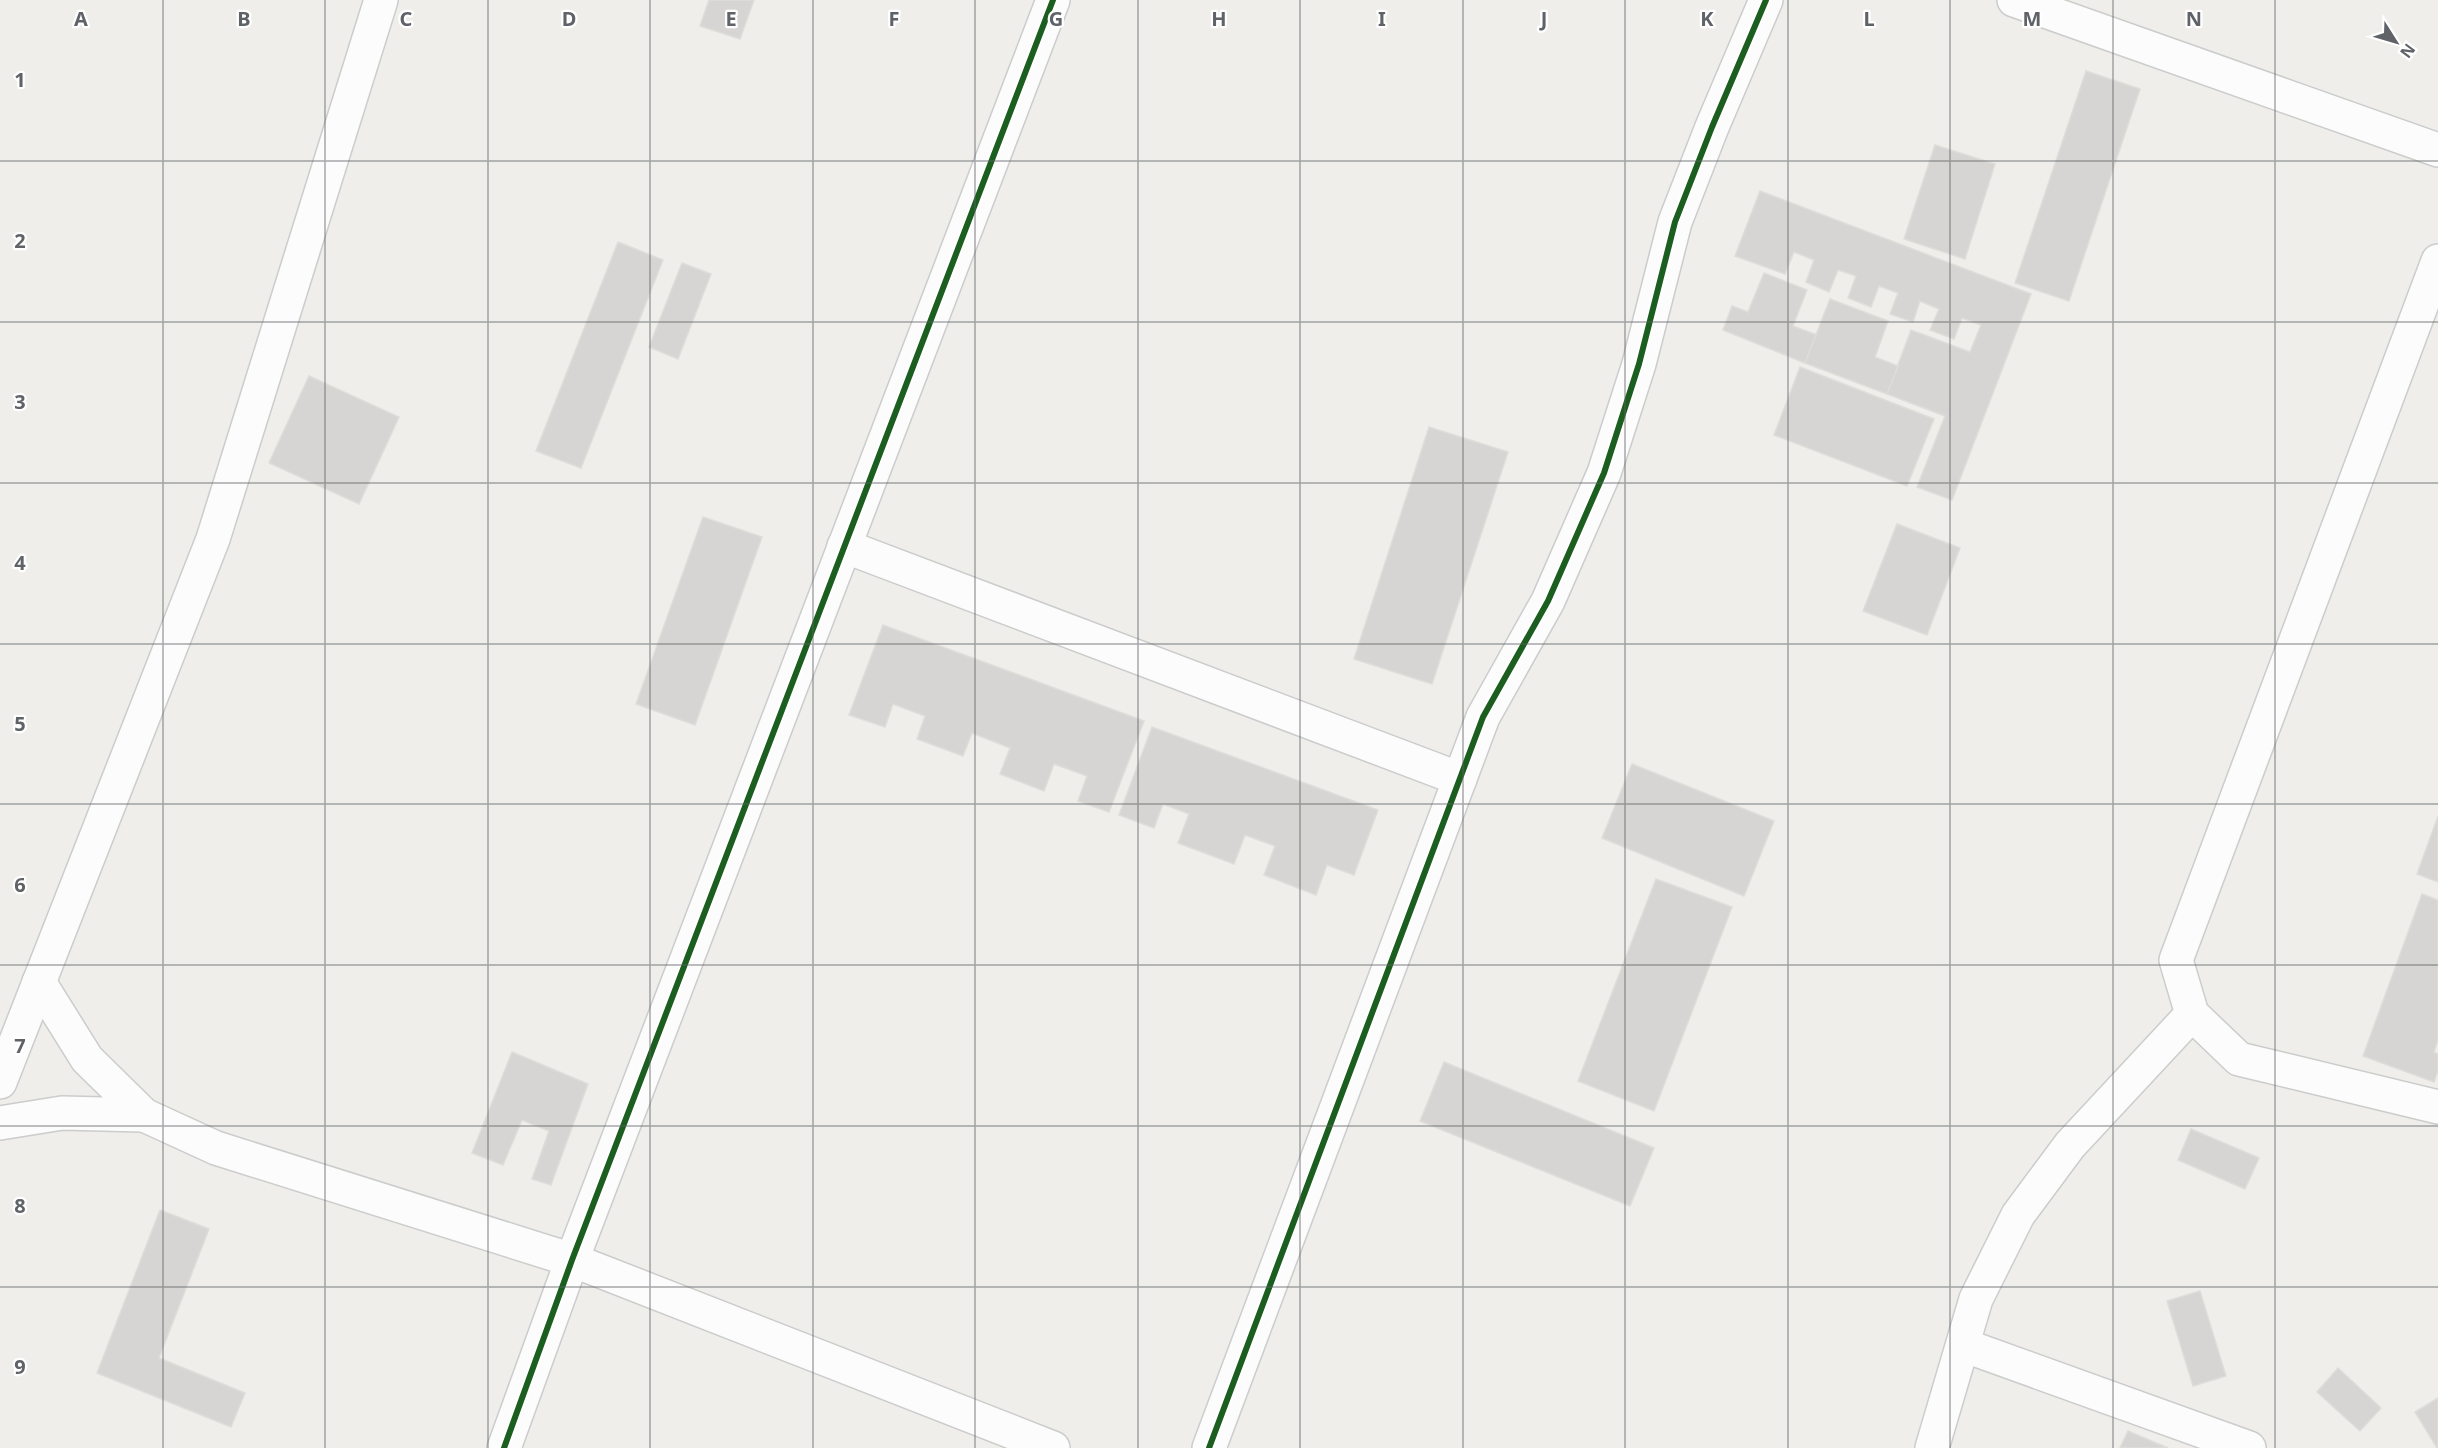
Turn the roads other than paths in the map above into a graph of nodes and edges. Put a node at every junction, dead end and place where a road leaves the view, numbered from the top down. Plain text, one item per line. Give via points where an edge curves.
1 (381, 0) edge
2 (1053, 0) edge
3 (1766, 0) edge
4 (2014, 0) edge
5 (2438, 150) edge
6 (2438, 261) edge
7 (844, 546) junction
8 (1460, 779) junction
9 (39, 982) junction
10 (2192, 1014) junction
11 (0, 1082) edge
12 (2438, 1107) edge
13 (144, 1116) junction
14 (0, 1123) edge
15 (572, 1260) junction
16 (1963, 1345) junction
17 (1212, 1447) edge
18 (504, 1448) edge
19 (1053, 1448) edge
20 (1932, 1448) edge
21 (2249, 1448) edge

1 - 9 street via 213,539
2 - 7 street
3 - 8 street via 1675,222 1639,364 1604,473 1548,601 1483,717
4 - 5 street
6 - 10 street via 2176,960
7 - 8 street
7 - 15 street
8 - 17 street
9 - 11 street
9 - 13 street via 87,1059
10 - 12 street via 2239,1059
10 - 16 street via 2070,1145 2018,1215 1976,1299
13 - 14 street via 62,1113
13 - 15 street via 216,1149
15 - 18 street
15 - 19 street
16 - 20 street
16 - 21 street

